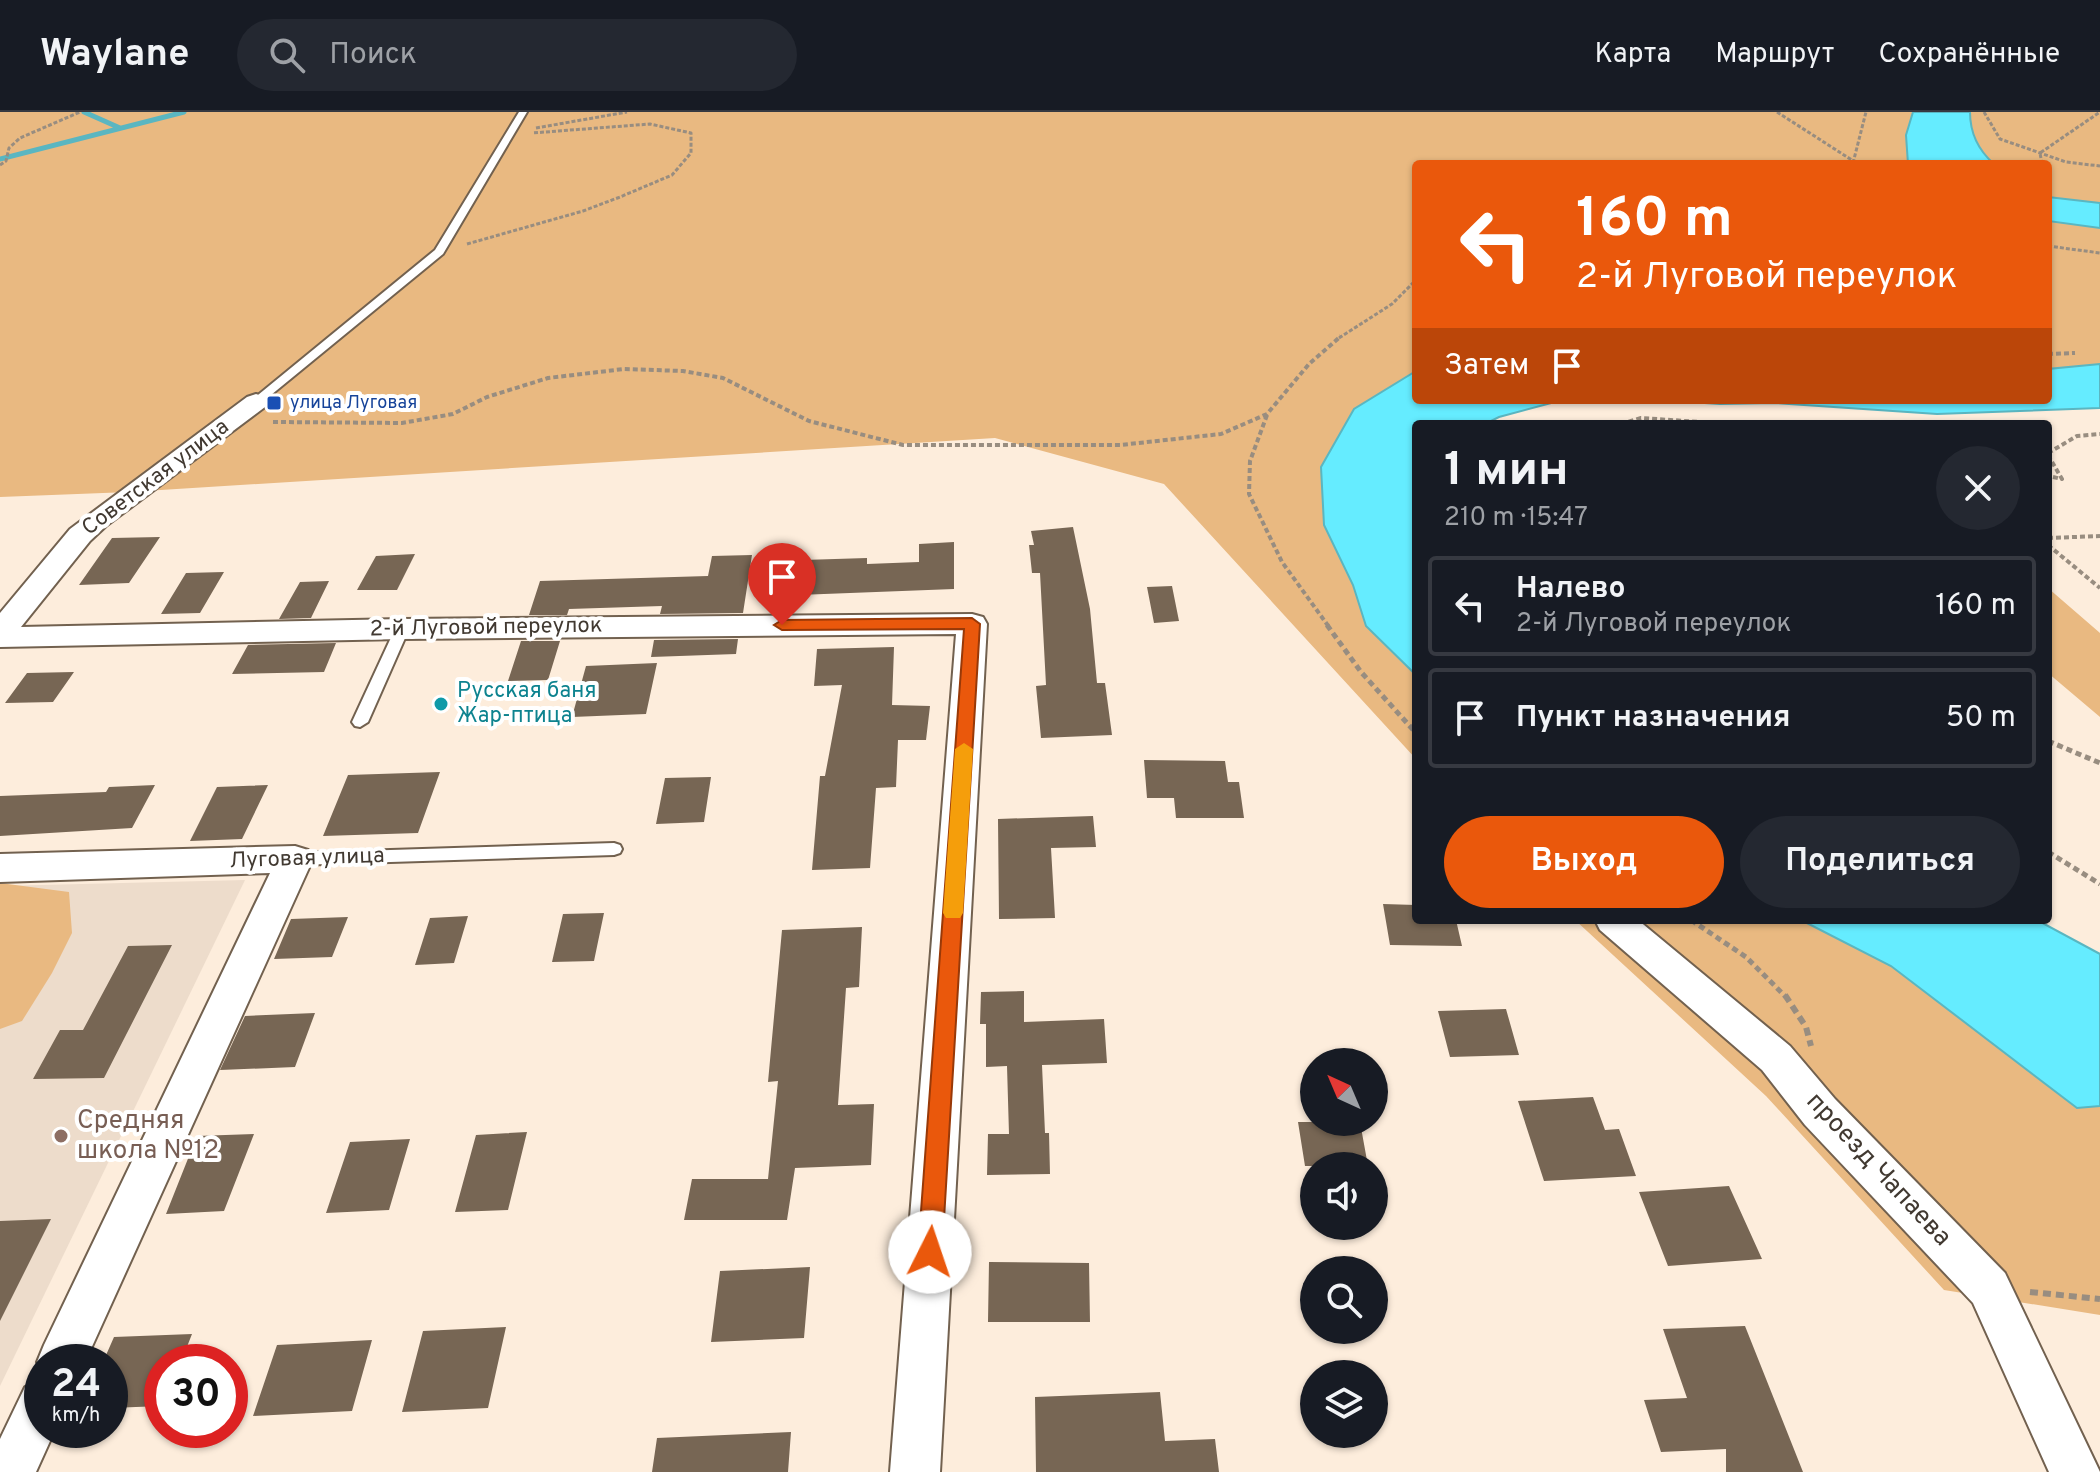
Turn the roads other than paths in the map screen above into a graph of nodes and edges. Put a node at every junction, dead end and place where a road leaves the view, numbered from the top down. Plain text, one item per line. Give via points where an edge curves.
1 (523, 112) edge
2 (256, 402) joint
3 (402, 629) junction
4 (0, 635) edge
5 (360, 722) dead end
6 (614, 849) dead end
7 (295, 859) junction
8 (0, 868) edge
9 (1618, 924) edge
10 (69, 1344) edge
11 (24, 1442) edge
12 (10, 1472) edge
13 (915, 1472) edge
14 (2075, 1472) edge

1 - 2 lane via 439,252
2 - 4 street, Советская улица via 96,520
3 - 4 street, 2-й Луговой переулок
3 - 5 lane
3 - 13 street, 2-й Луговой переулок via 972,624
6 - 7 lane, Луговая улица
7 - 8 street, Луговая улица
7 - 10 street
9 - 14 street, проезд Чапаева via 1776,1058 1820,1112 1989,1288
11 - 12 street

